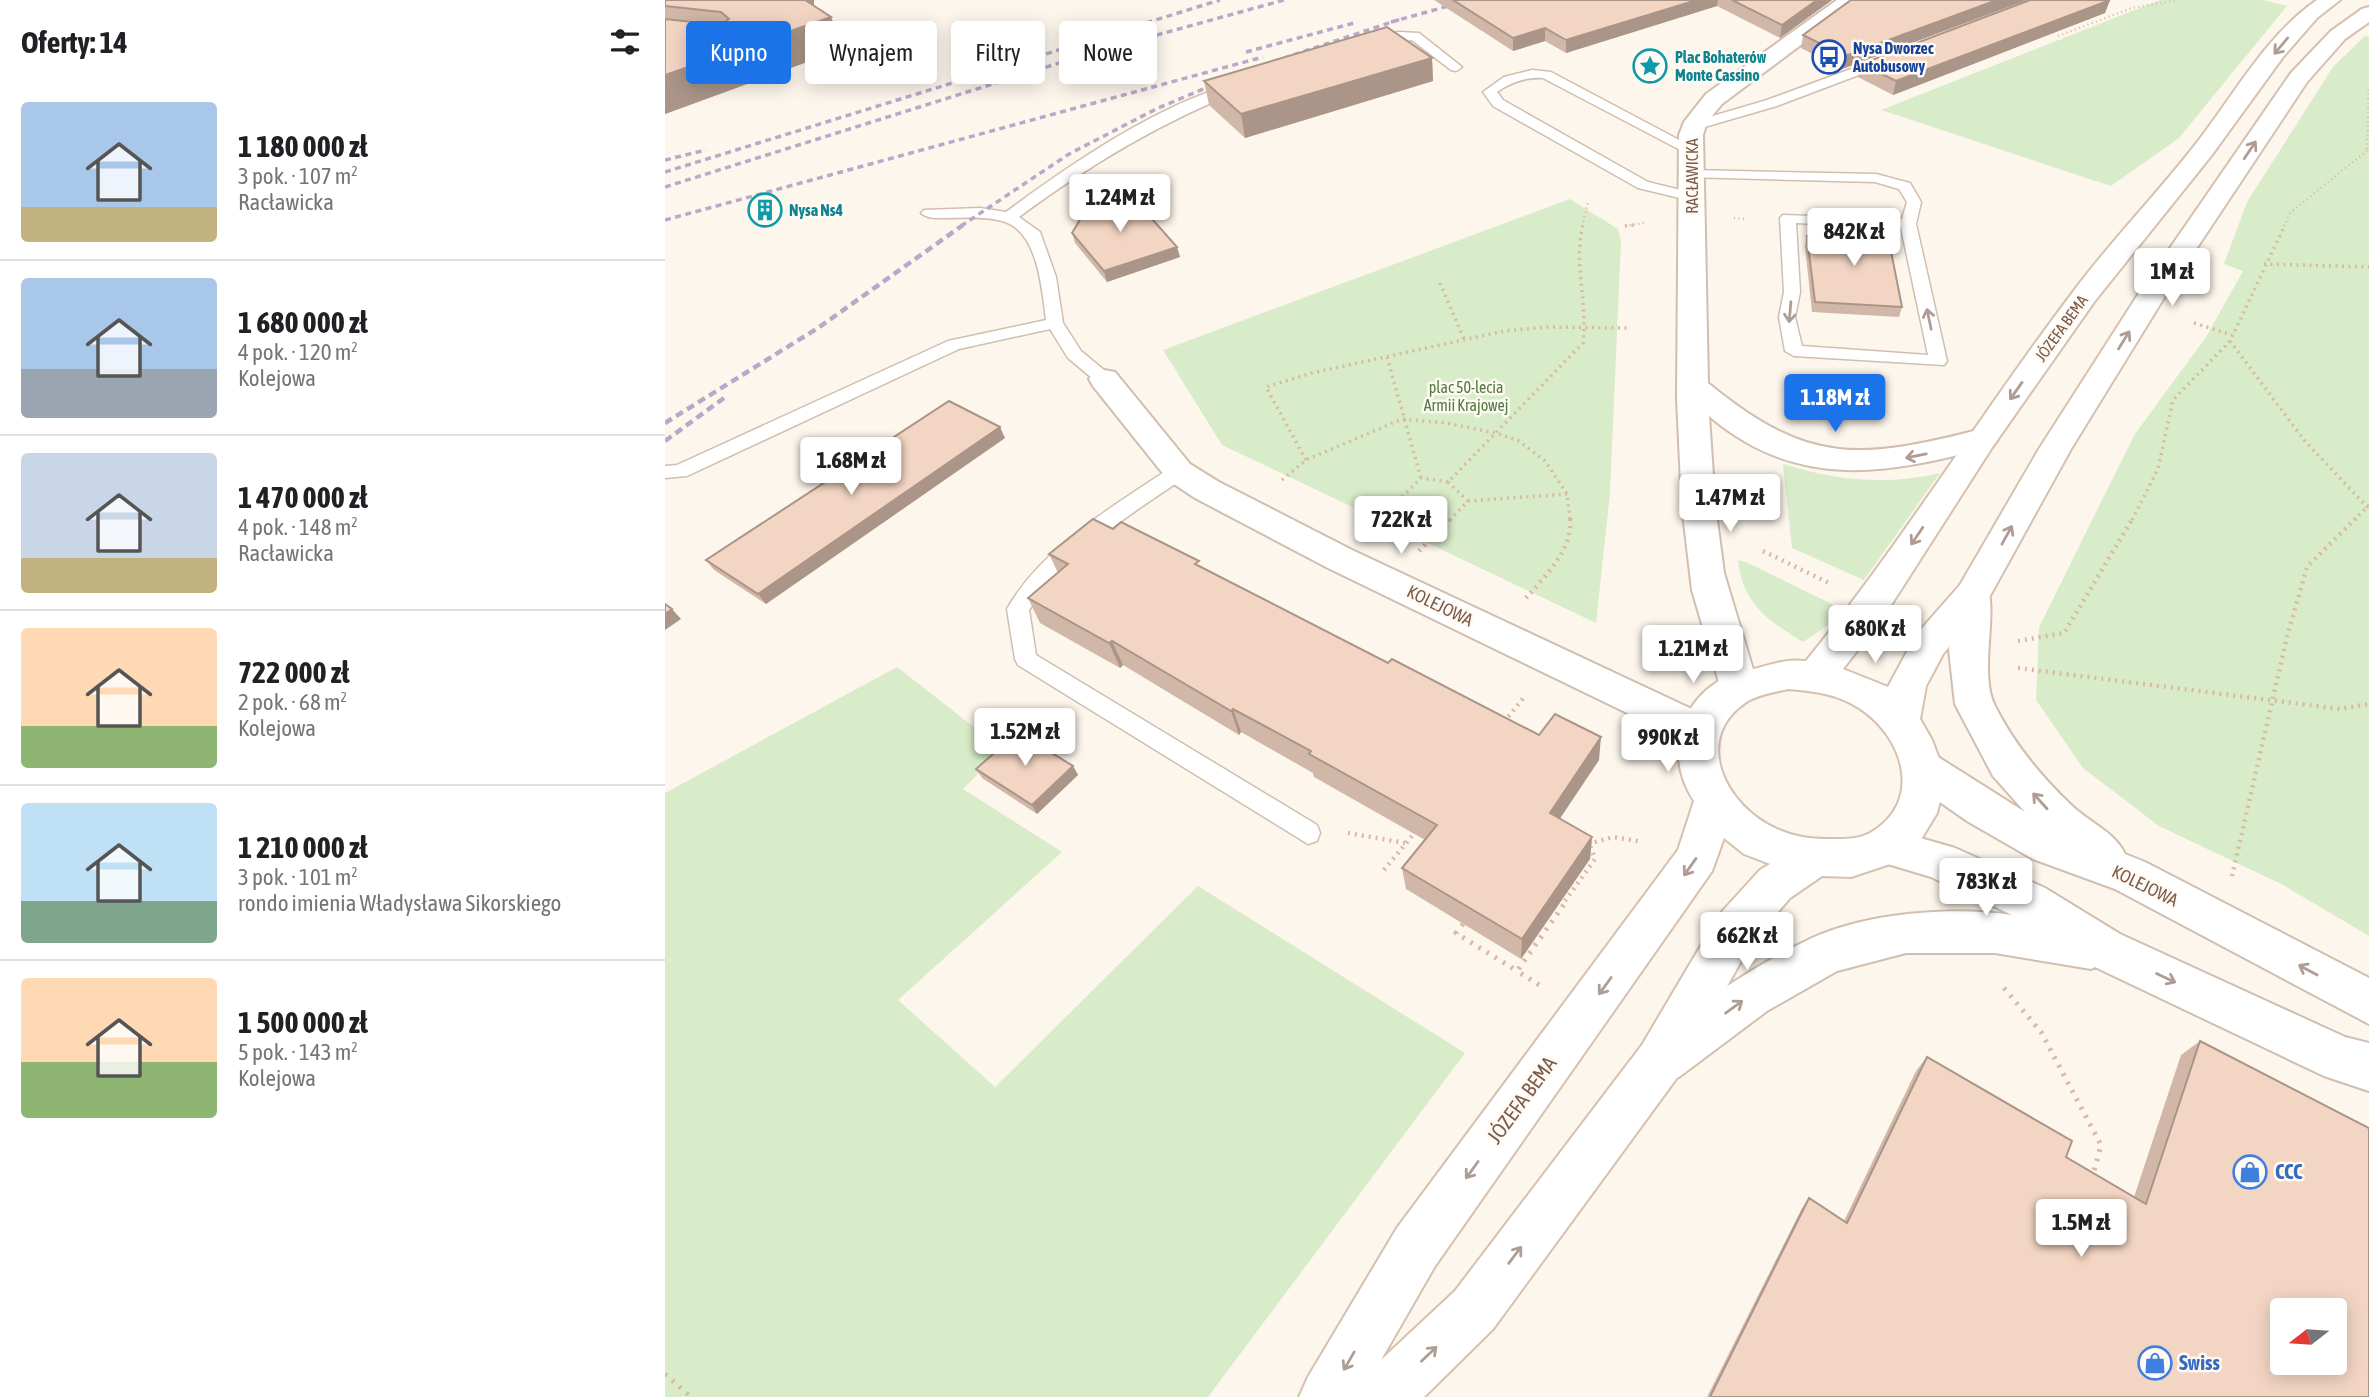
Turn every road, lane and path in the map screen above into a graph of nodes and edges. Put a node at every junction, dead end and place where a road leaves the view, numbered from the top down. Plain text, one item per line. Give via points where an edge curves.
1 (1851, 0) edge
2 (2178, 0) edge
3 (2330, 0) edge
4 (2369, 13) edge
5 (2057, 36) edge
6 (1357, 46) edge
7 (1903, 53) edge
8 (1456, 66) dead end
9 (1253, 81) edge
10 (2369, 87) edge
11 (2368, 149) edge
12 (1692, 162) junction
13 (1588, 203) dead end
14 (929, 213) dead end
15 (1009, 217) junction
16 (1908, 224) junction
17 (2264, 264) junction
18 (2369, 267) edge
19 (1440, 283) dead end
20 (1055, 323) junction
21 (2194, 323) dead end
22 (1584, 328) junction
23 (1629, 328) dead end
24 (2232, 335) junction
25 (1464, 339) junction
26 (2230, 341) junction
27 (1387, 357) junction
28 (1104, 379) joint
29 (1695, 387) junction
30 (1402, 419) junction
31 (1496, 433) junction
32 (1982, 439) junction
33 (1305, 460) junction
34 (665, 472) edge
35 (1178, 472) junction
36 (1421, 478) junction
37 (1448, 482) junction
38 (1567, 494) junction
39 (1468, 501) junction
40 (2368, 508) edge
41 (1248, 510) junction
42 (1763, 551) dead end
43 (1340, 559) junction
44 (1389, 582) junction
45 (1832, 584) dead end
46 (1973, 594) junction
47 (1495, 632) junction
48 (2014, 642) dead end
49 (2017, 668) dead end
50 (1815, 676) junction
51 (1739, 686) junction
52 (1525, 696) dead end
53 (2272, 701) junction
54 (2369, 704) edge
55 (1900, 720) junction
56 (1500, 727) edge
57 (1699, 730) junction
58 (1924, 769) junction
59 (1713, 804) junction
60 (1423, 822) edge
61 (1308, 833) joint
62 (1638, 841) dead end
63 (1406, 843) junction
64 (1589, 844) junction
65 (1581, 846) edge
66 (1886, 846) junction
67 (1813, 859) junction
68 (1384, 870) dead end
69 (2130, 875) junction
70 (1462, 924) edge
71 (2221, 925) junction
72 (2104, 949) junction
73 (1517, 971) junction
74 (2004, 988) dead end
75 (2369, 1002) edge
76 (1584, 1014) junction
77 (1659, 1062) junction
78 (2369, 1067) edge
79 (2088, 1191) edge
80 (665, 1374) edge
81 (691, 1397) edge
82 (1328, 1397) edge
83 (1384, 1397) edge

1 - 12 main road, RACŁAWICKA via 1740,78 1707,108
2 - 5 path via 2132,8
3 -> 32 main road, JÓZEFA BEMA via 2310,14 2275,52 2203,151 2084,296
46 -> 4 main road via 2055,449 2146,304 2299,78 2338,34
6 - 8 lane via 1416,36
7 - 12 lane via 1772,103
9 - 15 lane via 1204,99 1148,128 1062,177
10 - 11 path
11 - 17 path via 2290,213
12 - 12 lane via 1643,185 1498,103 1490,92 1535,72 1546,75
12 - 16 lane via 1876,178 1905,186 1913,201
12 - 29 main road, RACŁAWICKA
13 - 22 path via 1577,249
14 - 15 lane
15 - 20 lane via 1032,232 1048,277
16 -> 16 lane via 1787,218 1792,292 1787,317 1794,351 1938,361
17 - 18 path
17 - 24 path
19 - 25 path
20 - 28 lane via 1074,354
20 - 34 lane via 954,345 680,471
21 - 24 path
22 - 23 path
22 - 25 path via 1547,327
22 - 31 path via 1583,343
24 - 26 path
25 - 27 path
26 - 40 path via 2304,440
26 - 48 path via 2173,400 2158,469 2064,633
27 - 30 path
27 - 33 path via 1266,387
28 - 35 main road, KOLEJOWA
32 -> 29 main road via 1889,462 1811,457 1758,436 1725,415
29 - 51 main road, RACŁAWICKA via 1697,497 1705,559 1718,622
30 - 31 path
30 - 33 path
30 - 36 path
31 - 37 path
31 - 38 path via 1520,441 1545,461
32 -> 50 main road, JÓZEFA BEMA via 1873,604
33 - 41 path
35 - 41 main road, KOLEJOWA
35 - 61 lane via 1107,519 1035,583 1018,608 1026,659
36 - 37 path
36 - 43 path
37 - 39 path
38 - 39 path
38 - 47 path via 1571,529 1557,562
39 - 44 path
40 - 53 path via 2307,568
41 - 43 main road, KOLEJOWA
42 - 45 path
43 - 44 main road, KOLEJOWA
44 - 47 main road, KOLEJOWA
46 - 55 main road via 1929,645 1907,686
69 -> 46 main road via 2057,819 2007,764 1974,704 1968,650
47 - 57 main road, KOLEJOWA
49 - 53 path
50 - 51 main road via 1762,677
50 - 55 main road via 1847,684
51 - 57 main road via 1721,698
52 - 56 path
53 - 54 path via 2340,709
53 - 71 path
55 - 58 main road via 1916,744
57 - 59 main road via 1700,779
58 - 66 main road via 1923,799 1910,825
58 - 69 main road, KOLEJOWA via 2048,846
59 - 67 main road via 1740,830 1763,843
59 -> 76 main road, JÓZEFA BEMA via 1697,858
60 - 63 path
61 - 63 path via 1342,832
62 - 64 path via 1613,837
63 - 68 path
64 - 65 path
64 - 73 path via 1595,859
66 - 67 main road via 1852,858
66 - 72 main road via 1940,861 2029,902
67 - 77 main road via 1775,884 1735,929
69 - 71 main road, KOLEJOWA
70 - 73 path via 1456,933
75 -> 71 main road, KOLEJOWA
77 -> 72 main road via 1751,995 1829,953 1906,933 1995,933
72 -> 78 main road via 2341,1059
73 - 76 path
74 - 79 path via 2041,1032 2101,1145
76 -> 82 main road, JÓZEFA BEMA via 1416,1247
83 -> 77 main road via 1475,1310
80 - 81 path

